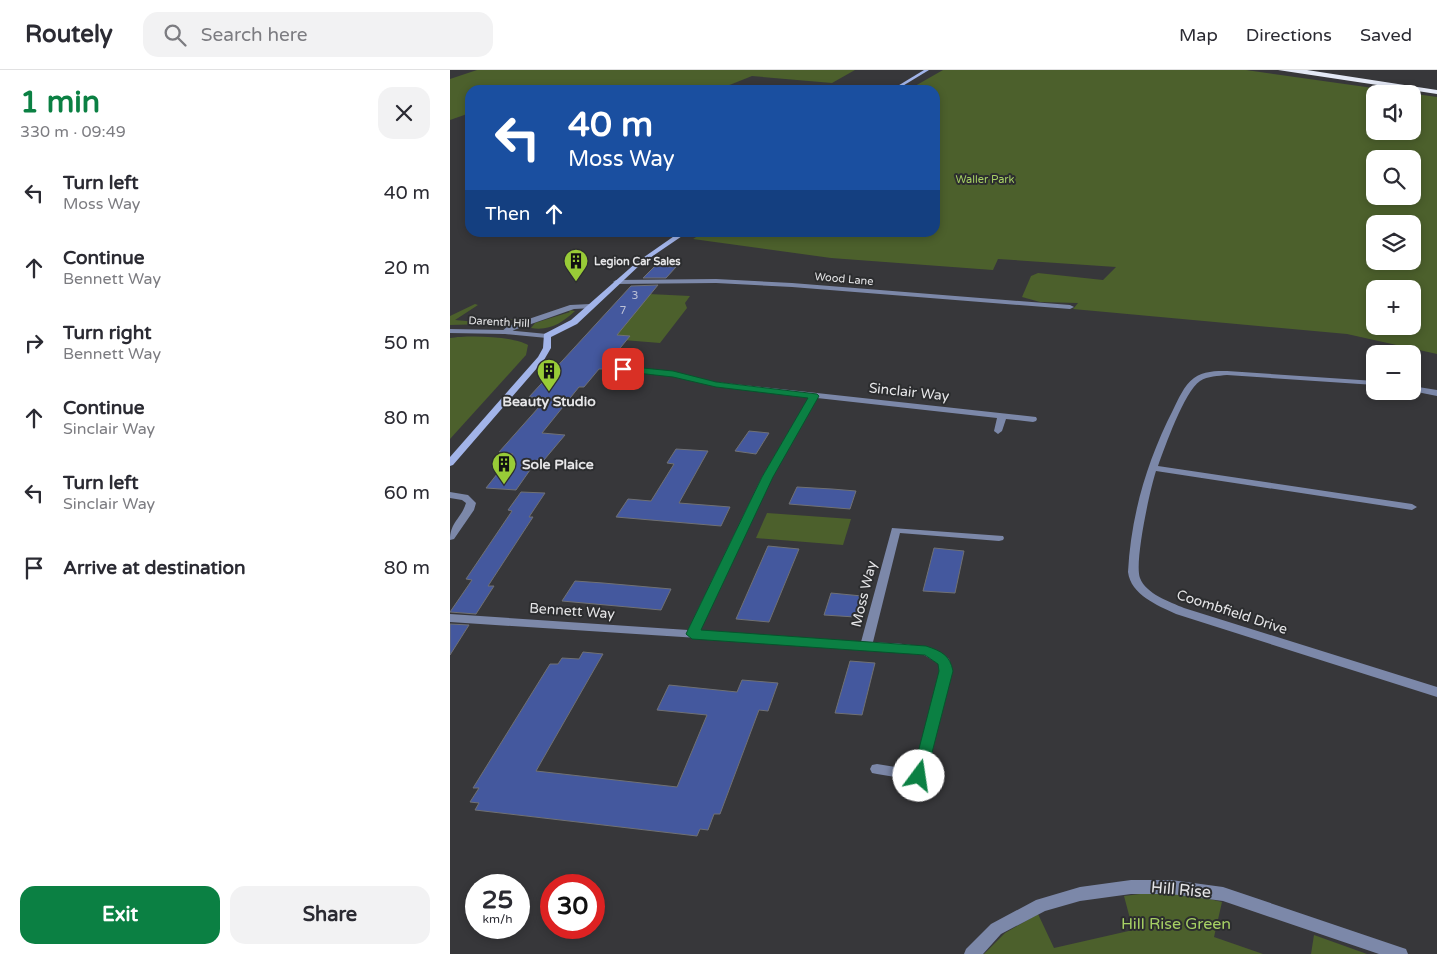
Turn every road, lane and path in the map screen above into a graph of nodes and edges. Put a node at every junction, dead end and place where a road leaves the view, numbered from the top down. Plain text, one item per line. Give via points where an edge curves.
1 (927, 70) edge
2 (1281, 70) edge
3 (1296, 70) edge
4 (1332, 70) edge
5 (1339, 77) junction
6 (902, 85) edge
7 (1437, 85) edge
8 (1437, 92) edge
9 (678, 237) edge
10 (616, 282) junction
11 (590, 306) junction
12 (1070, 307) dead end
13 (450, 331) edge
14 (505, 332) junction
15 (547, 336) junction
16 (623, 369) dead end
17 (1366, 382) edge
18 (1421, 390) edge
19 (1437, 393) edge
20 (814, 396) junction
21 (1002, 416) junction
22 (1033, 419) dead end
23 (998, 431) dead end
24 (450, 463) edge
25 (1153, 468) junction
26 (450, 494) edge
27 (1412, 507) dead end
28 (450, 537) edge
29 (999, 538) dead end
30 (450, 618) edge
31 (692, 634) junction
32 (866, 646) junction
33 (1437, 692) edge
34 (876, 769) dead end
35 (972, 954) edge
36 (1400, 954) edge

1 - 6 main road
2 - 5 highway
3 - 5 highway
4 - 7 highway
5 - 8 highway
9 - 10 main road
10 - 11 main road
10 - 12 street, Wood Lane via 716,281
11 - 14 street via 574,306
11 - 15 main road via 574,322
13 - 14 street, Darenth Hill
14 - 15 street, Darenth Hill
15 - 24 main road via 547,348 541,358
16 - 20 street, Sinclair Way
17 - 25 street, Coombfield Drive via 1210,374 1190,386
18 - 19 street
20 - 21 street, Sinclair Way
20 - 31 street via 767,477
21 - 22 street, Sinclair Way
21 - 23 street
25 - 27 street
25 - 33 street, Coombfield Drive via 1146,488 1133,564 1134,578 1143,590 1180,611
26 - 28 street via 465,497 471,503
29 - 32 street, Moss Way via 896,530
30 - 31 street, Bennett Way
31 - 32 street, Bennett Way
32 - 34 street, Moss Way via 926,651 937,655 944,662 946,671 919,776
35 - 36 street, Hill Rise via 996,929 1041,905 1080,894 1171,887 1223,894

